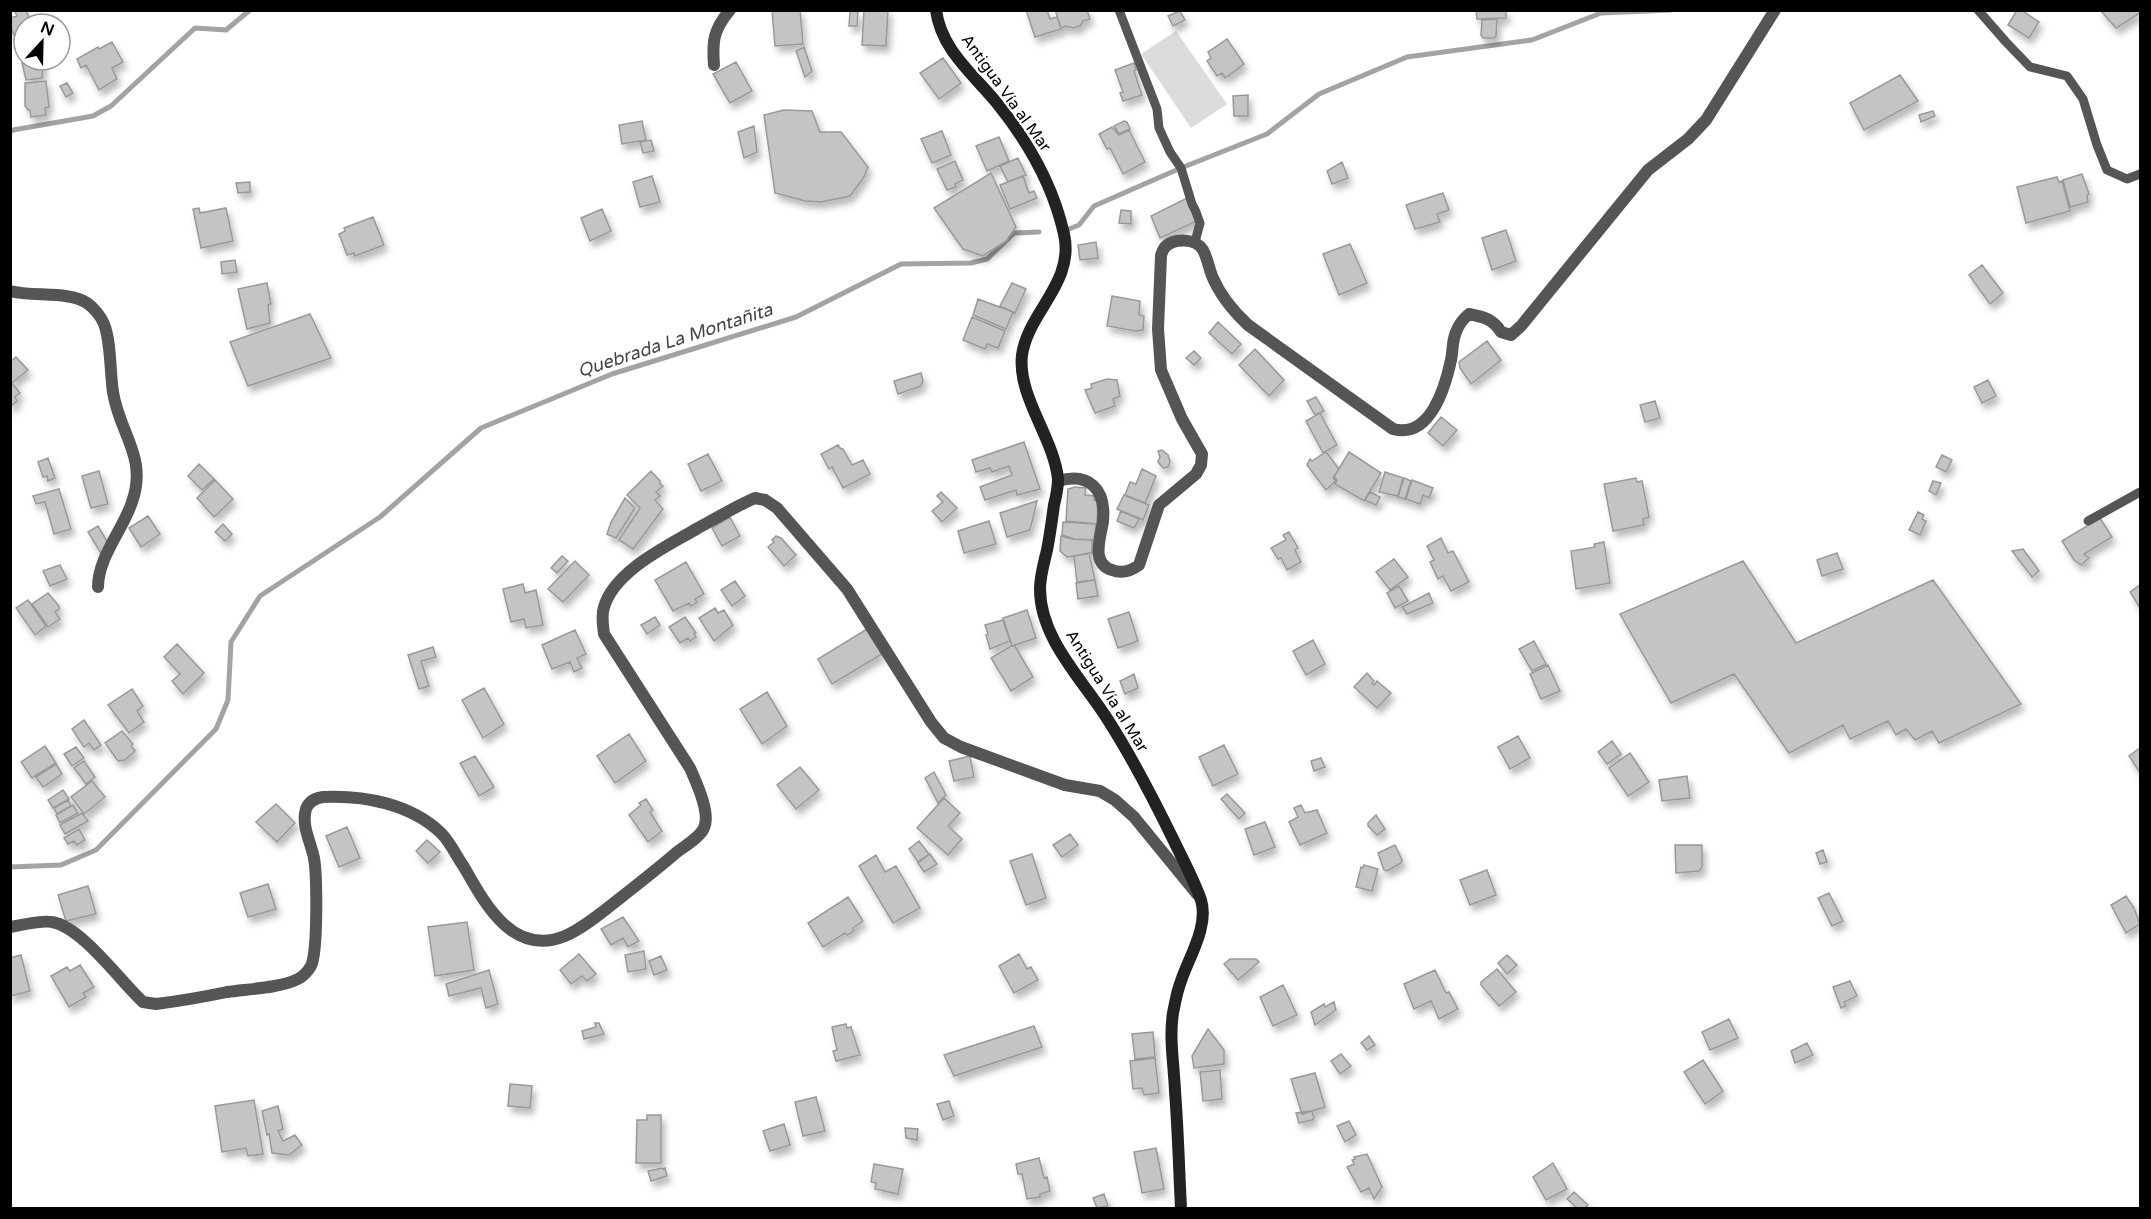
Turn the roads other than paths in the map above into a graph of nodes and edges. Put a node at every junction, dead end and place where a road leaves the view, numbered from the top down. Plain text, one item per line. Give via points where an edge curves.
1 (730, 10) edge
2 (936, 10) edge
3 (1119, 10) edge
4 (1775, 10) edge
5 (1978, 10) edge
6 (714, 65) dead end
7 (2140, 174) edge
8 (1195, 242) junction
9 (10, 291) edge
10 (1058, 481) junction
11 (2140, 492) edge
12 (2088, 521) dead end
13 (98, 587) dead end
14 (1200, 898) junction
15 (10, 927) edge
16 (1181, 1209) edge

1 - 6 street via 719,23 712,44
2 - 10 main road, Antigua Vía al Mar via 938,26 954,53 1028,145 1041,169 1065,237 1064,265 1026,340 1022,357 1027,390 1051,449
3 - 8 lane via 1157,109 1160,128 1181,168 1200,223
4 - 8 street via 1706,120 1648,170 1521,326 1511,335 1501,332 1488,318 1470,314 1461,321 1438,401 1425,421 1410,432 1393,429 1248,325 1223,296
5 - 7 lane via 2030,67 2067,76 2083,99 2107,170 2127,178
8 - 10 street via 1185,240 1164,248 1158,329 1161,370 1202,454 1196,474 1159,505 1138,565 1122,572 1109,569 1101,560 1098,550 1103,520 1096,488 1073,477
9 - 13 street via 77,297 105,325 113,393 133,449 137,478 132,503 103,565
10 - 14 main road, Antigua Vía al Mar via 1040,588 1043,613 1066,660 1109,721 1153,797
11 - 12 lane
14 - 15 street via 1134,817 1115,800 1100,791 1065,785 944,738 847,589 777,508 756,498 656,552 617,585 604,607 604,634 690,768 706,820 704,830 651,875 565,936 534,940 510,930 496,918 452,846 428,822 388,804 340,797 320,797 306,808 315,868 316,948 312,965 297,979 156,1004 143,1002 81,938 65,927 52,921
14 - 16 main road, Antigua Vía al Mar via 1202,920 1180,984 1170,1042

